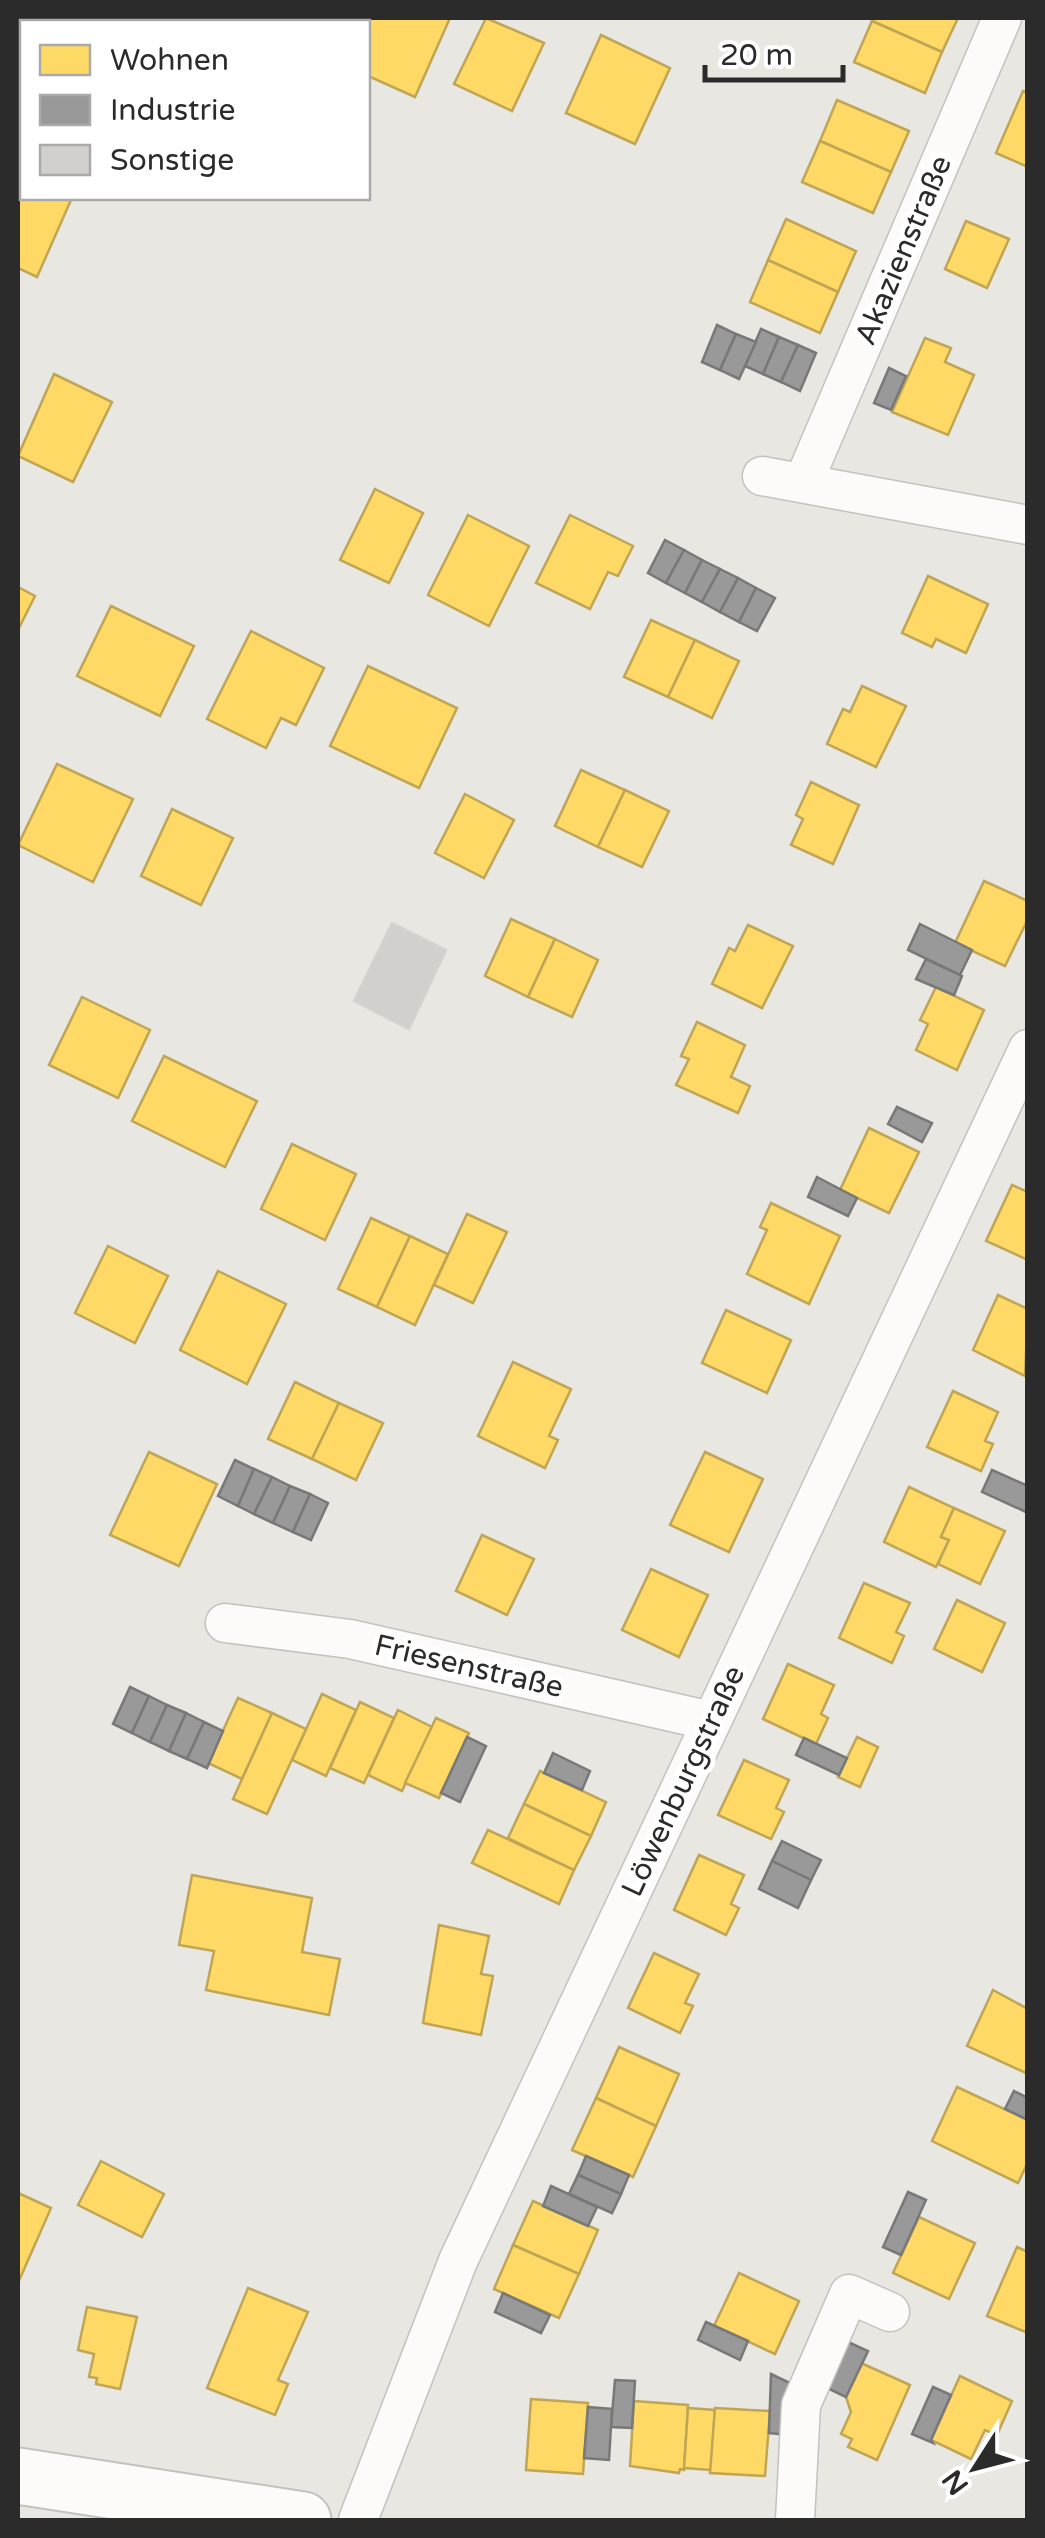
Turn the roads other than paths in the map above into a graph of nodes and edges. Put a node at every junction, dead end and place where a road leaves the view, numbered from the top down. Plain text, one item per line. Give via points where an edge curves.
1 (1002, 18) edge
2 (762, 476) dead end
3 (803, 483) junction
4 (1028, 525) edge
5 (1028, 1049) edge
6 (226, 1623) dead end
7 (711, 1721) junction
8 (890, 2312) dead end
9 (18, 2476) edge
10 (302, 2520) edge
11 (358, 2520) edge
12 (796, 2520) edge

1 - 3 street, Akazienstraße
2 - 3 street
3 - 4 street
5 - 7 street, Löwenburgstraße
6 - 7 street, Friesenstraße via 350,1638
7 - 11 street, Löwenburgstraße via 458,2261
8 - 12 street via 850,2294 801,2405
9 - 10 main road

